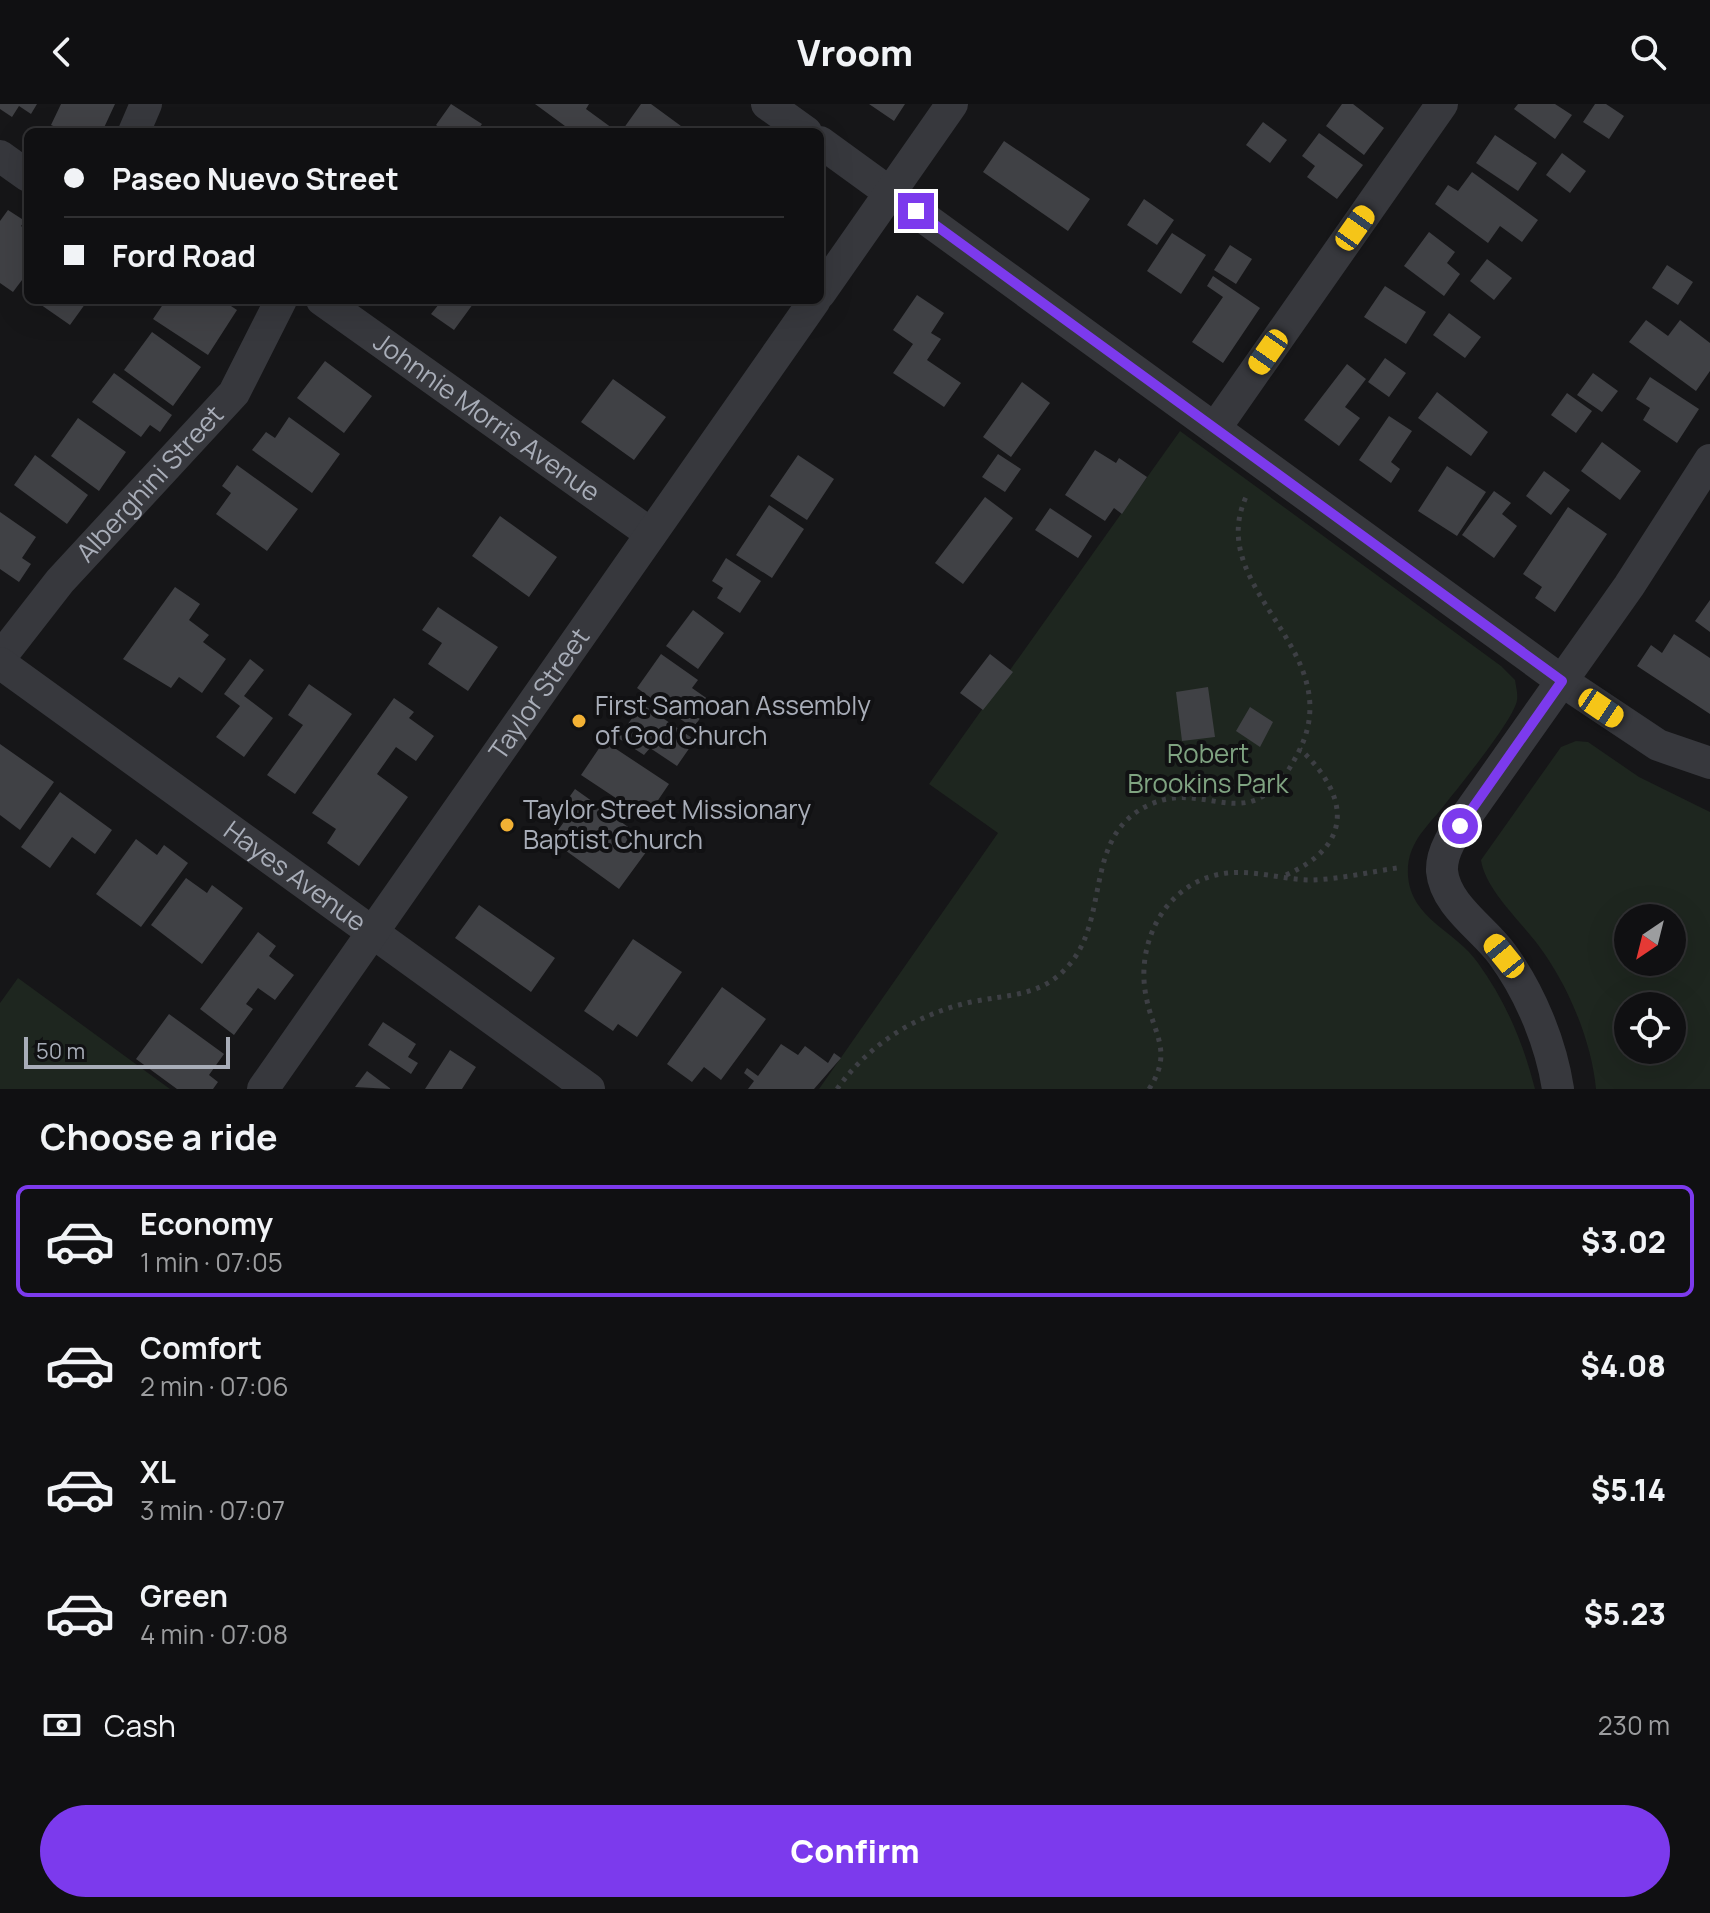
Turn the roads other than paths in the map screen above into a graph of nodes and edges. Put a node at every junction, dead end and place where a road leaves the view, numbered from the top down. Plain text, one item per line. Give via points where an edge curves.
1 (146, 104) edge
2 (767, 104) edge
3 (952, 104) edge
4 (1442, 104) edge
5 (136, 128) edge
6 (800, 128) edge
7 (824, 145) edge
8 (0, 156) edge
9 (24, 173) edge
10 (890, 192) junction
11 (824, 287) edge
12 (279, 304) edge
13 (328, 304) edge
14 (812, 304) edge
15 (1216, 427) junction
16 (1709, 465) edge
17 (651, 534) junction
18 (0, 660) edge
19 (1562, 681) junction
20 (1710, 763) edge
21 (372, 932) junction
22 (263, 1089) edge
23 (589, 1089) edge
24 (1558, 1089) edge

1 - 5 street
2 - 6 street
3 - 10 street
4 - 15 street
7 - 10 street
8 - 9 street
10 - 11 street
10 - 15 street
12 - 18 street, Alberghini Street via 234,393 60,581
13 - 17 street, Johnnie Morris Avenue
14 - 17 street, Taylor Street
15 - 19 street
16 - 19 street
17 - 21 street, Taylor Street
18 - 21 street, Hayes Avenue
19 - 20 street via 1658,745
19 - 24 street via 1450,840 1442,870 1448,891 1504,956 1520,984 1541,1030
21 - 22 street, Taylor Street
21 - 23 street, Hayes Avenue

